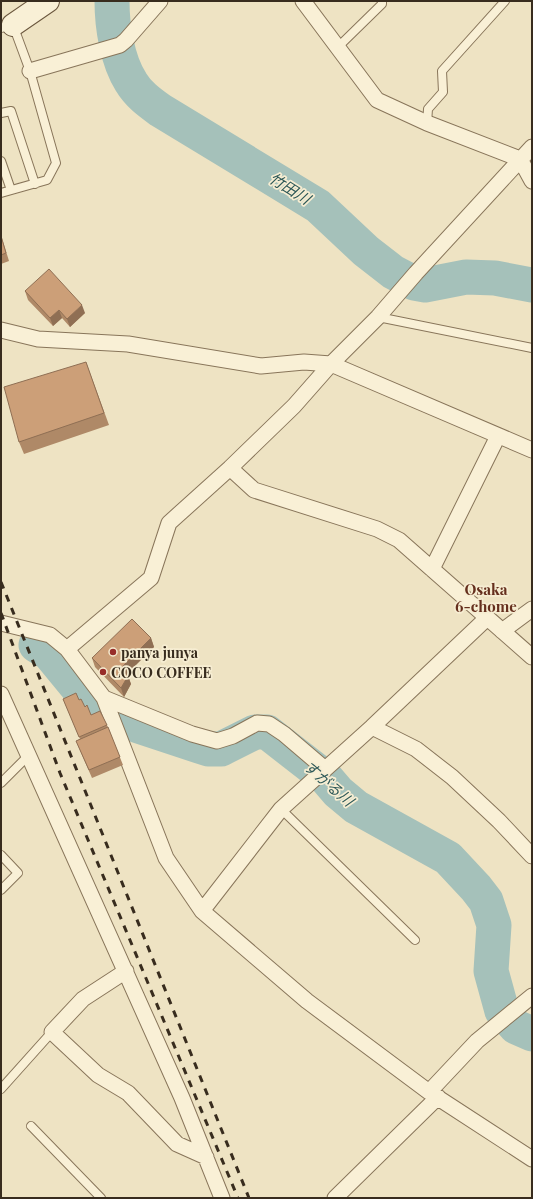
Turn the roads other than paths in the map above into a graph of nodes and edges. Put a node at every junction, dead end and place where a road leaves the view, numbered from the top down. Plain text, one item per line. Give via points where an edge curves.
1 (48, 1) edge
2 (160, 1) edge
3 (303, 1) edge
4 (382, 1) edge
5 (505, 1) edge
6 (7, 27) edge
7 (337, 48) junction
8 (30, 71) junction
9 (1, 113) edge
10 (427, 123) junction
11 (532, 147) edge
12 (520, 159) junction
13 (1, 161) edge
14 (532, 181) edge
15 (35, 184) junction
16 (11, 190) junction
17 (1, 194) edge
18 (378, 317) junction
19 (1, 330) edge
20 (532, 348) edge
21 (331, 364) junction
22 (498, 436) junction
23 (532, 450) edge
24 (230, 468) junction
25 (432, 569) junction
26 (532, 609) edge
27 (487, 618) junction
28 (1, 623) edge
29 (502, 631) junction
30 (67, 649) junction
31 (532, 657) edge
32 (1, 694) edge
33 (106, 704) junction
34 (372, 727) junction
35 (28, 756) junction
36 (321, 772) junction
37 (1, 783) edge
38 (281, 809) junction
39 (1, 855) edge
40 (532, 856) edge
41 (1, 890) edge
42 (202, 912) junction
43 (415, 940) dead end
44 (126, 972) junction
45 (532, 996) edge
46 (52, 1032) junction
47 (1, 1089) edge
48 (433, 1094) junction
49 (31, 1126) dead end
50 (206, 1157) junction
51 (532, 1159) edge
52 (101, 1198) edge
53 (222, 1198) edge
54 (335, 1198) edge

1 - 6 street
2 - 8 street via 126,40 115,46
3 - 7 street
4 - 7 lane via 382,4
5 - 10 lane via 442,71 443,92 428,109
6 - 8 lane
7 - 10 street via 377,100
8 - 15 lane via 56,164 47,180
9 - 15 lane via 11,111
10 - 12 street
11 - 12 street
12 - 14 street
12 - 18 street
13 - 16 lane
15 - 16 lane
16 - 17 lane
18 - 20 lane
18 - 21 street
19 - 21 street via 38,339 128,344 261,366 304,362
21 - 22 street
21 - 24 street via 294,406
22 - 23 street
22 - 25 street
24 - 25 street via 254,490 377,529 399,540
24 - 30 street via 169,523 151,578
25 - 27 street
26 - 29 street
27 - 29 street
27 - 34 street
28 - 30 street via 50,634
29 - 31 street
30 - 33 street
32 - 35 street
33 - 36 street via 192,734 217,740 233,736 257,723 269,724 284,734
33 - 42 street via 166,858
34 - 36 street
34 - 40 street via 416,748 452,777
35 - 37 lane
35 - 44 street
36 - 38 street
38 - 42 street
38 - 43 lane
39 - 41 lane via 18,873
42 - 48 street via 307,1001
44 - 46 street via 83,999
44 - 50 street
45 - 48 street via 477,1041
46 - 47 lane
46 - 50 street via 98,1075 128,1093 177,1144
48 - 51 street
48 - 54 street
49 - 52 lane
50 - 53 street

